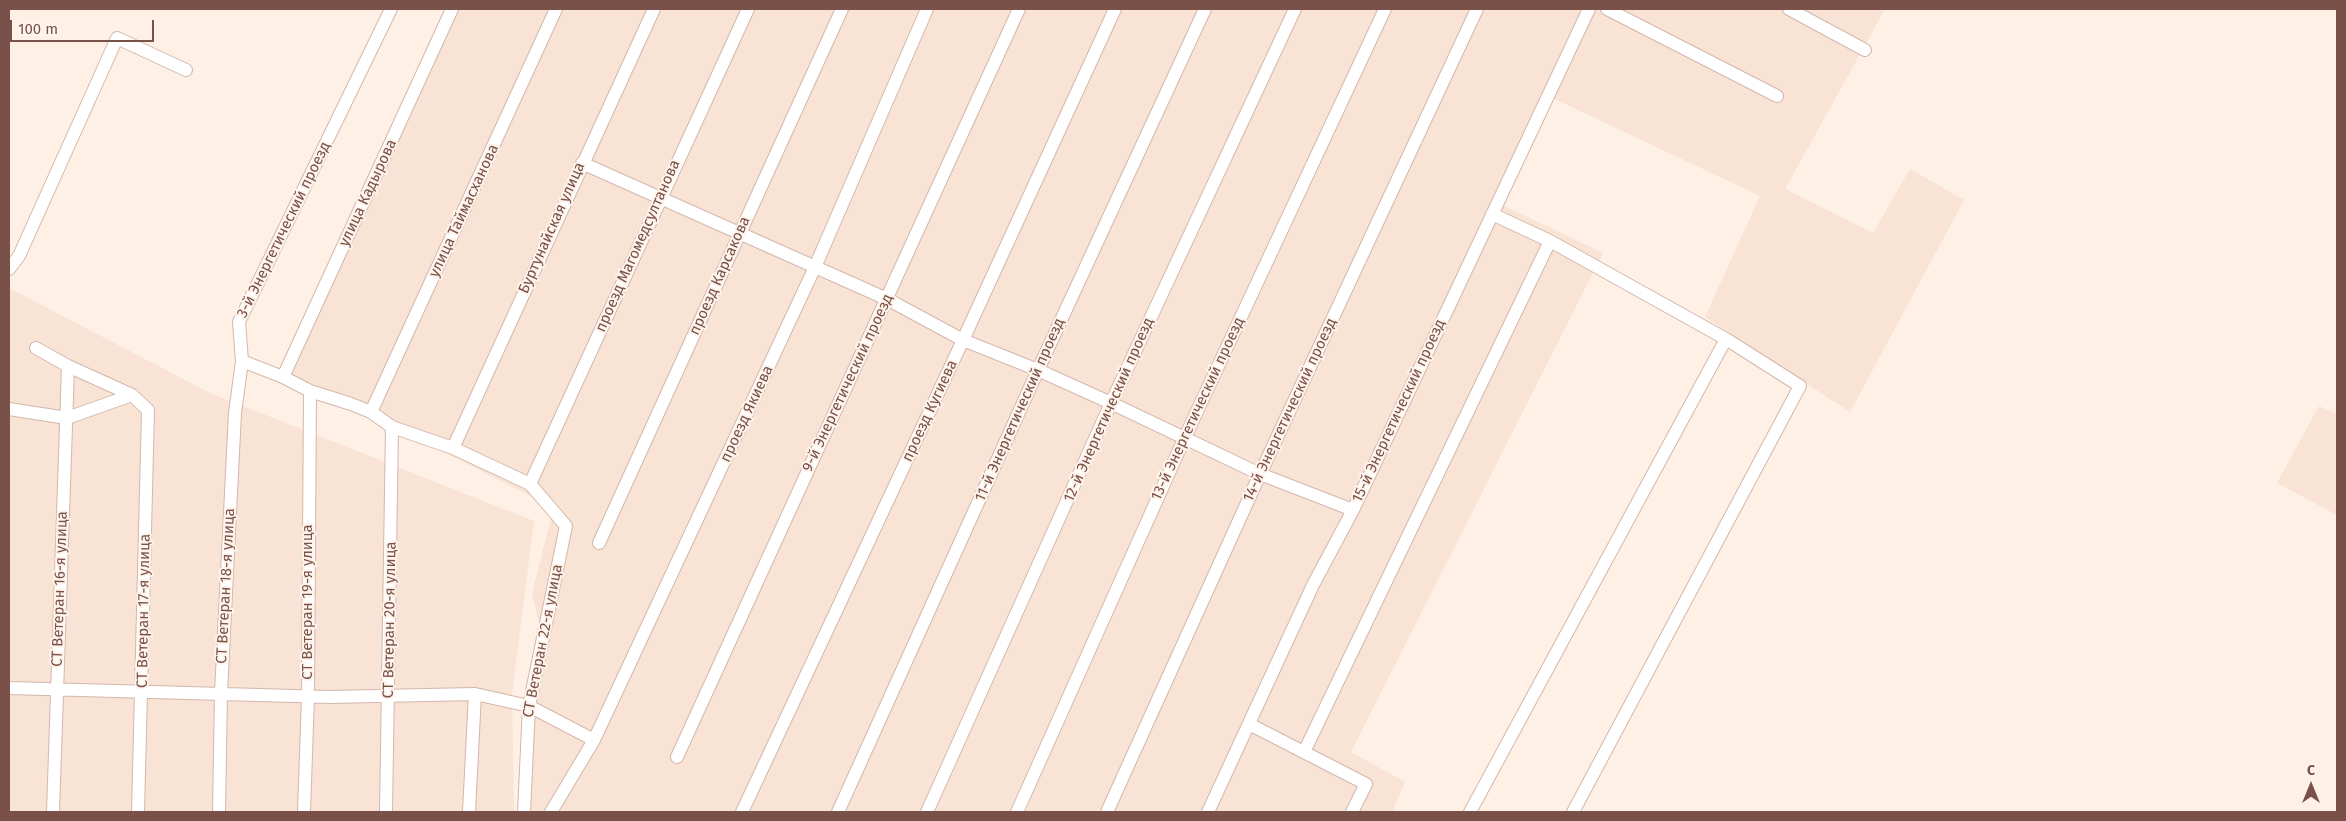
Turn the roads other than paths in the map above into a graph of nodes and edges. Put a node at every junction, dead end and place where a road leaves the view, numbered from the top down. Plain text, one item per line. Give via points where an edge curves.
1 (391, 9) edge
2 (452, 9) edge
3 (556, 9) edge
4 (654, 9) edge
5 (748, 9) edge
6 (842, 9) edge
7 (927, 9) edge
8 (1019, 9) edge
9 (1115, 9) edge
10 (1205, 9) edge
11 (1295, 9) edge
12 (1385, 9) edge
13 (1477, 9) edge
14 (1589, 9) edge
15 (1607, 9) edge
16 (1789, 9) edge
17 (1865, 50) dead end
18 (186, 70) dead end
19 (1777, 96) dead end
20 (582, 163) junction
21 (660, 197) junction
22 (1492, 214) junction
23 (740, 234) junction
24 (1550, 241) junction
25 (815, 267) junction
26 (9, 269) edge
27 (887, 299) junction
28 (1726, 339) junction
29 (963, 340) junction
30 (36, 348) dead end
31 (242, 361) junction
32 (68, 366) junction
33 (1038, 370) junction
34 (283, 377) junction
35 (310, 391) junction
36 (132, 395) junction
37 (1112, 403) junction
38 (9, 409) edge
39 (371, 412) junction
40 (67, 418) junction
41 (392, 427) junction
42 (1185, 437) junction
43 (453, 448) junction
44 (1260, 474) junction
45 (530, 484) junction
46 (1353, 510) junction
47 (599, 544) dead end
48 (9, 688) edge
49 (56, 689) junction
50 (142, 692) junction
51 (221, 693) junction
52 (475, 694) junction
53 (308, 696) junction
54 (389, 696) junction
55 (529, 706) junction
56 (1249, 724) junction
57 (594, 740) junction
58 (1304, 752) junction
59 (677, 758) dead end
60 (53, 812) edge
61 (138, 812) edge
62 (219, 812) edge
63 (304, 812) edge
64 (386, 812) edge
65 (469, 812) edge
66 (524, 812) edge
67 (551, 812) edge
68 (742, 812) edge
69 (838, 812) edge
70 (927, 812) edge
71 (1017, 812) edge
72 (1108, 812) edge
73 (1208, 812) edge
74 (1352, 812) edge
75 (1470, 812) edge
76 (1573, 812) edge

1 - 31 street, 3-й Энергетический проезд via 239,322
2 - 34 street, улица Кадырова
3 - 39 street, улица Таймасханова
4 - 20 street, Буртунайская улица
5 - 21 street, проезд Магомедсултанова
6 - 23 street, проезд Карсакова
7 - 25 street, проезд Якиева
8 - 27 street, 9-й Энергетический проезд
9 - 29 street, проезд Кугиева
10 - 33 street, 11-й Энергетический проезд
11 - 37 street, 12-й Энергетический проезд
12 - 42 street, 13-й Энергетический проезд
13 - 44 street, 14-й Энергетический проезд
14 - 22 street, 15-й Энергетический проезд
15 - 19 street
16 - 17 street
18 - 26 street via 117,38 19,256
20 - 21 street
20 - 43 street, Буртунайская улица
21 - 23 street
21 - 45 street, проезд Магомедсултанова
22 - 24 street
22 - 46 street, 15-й Энергетический проезд
23 - 25 street
23 - 47 street, проезд Карсакова
24 - 28 street
24 - 58 street
25 - 27 street
25 - 57 street, проезд Якиева
27 - 29 street
27 - 59 street, 9-й Энергетический проезд
28 - 75 street
28 - 76 street via 1800,386
29 - 33 street
29 - 68 street, проезд Кугиева
30 - 32 street
31 - 34 street
31 - 51 street, СТ Ветеран 18-я улица via 235,413
32 - 36 street
32 - 40 street, СТ Ветеран 16-я улица
33 - 37 street
33 - 69 street, 11-й Энергетический проезд
34 - 35 street
35 - 39 street
35 - 53 street, СТ Ветеран 19-я улица
36 - 40 street
36 - 50 street, СТ Ветеран 17-я улица via 148,410
37 - 42 street
37 - 70 street, 12-й Энергетический проезд
38 - 40 street
39 - 41 street
40 - 49 street, СТ Ветеран 16-я улица
41 - 43 street
41 - 54 street, СТ Ветеран 20-я улица
42 - 44 street
42 - 71 street, 13-й Энергетический проезд
43 - 45 street
44 - 46 street
44 - 72 street, 14-й Энергетический проезд
45 - 55 street, СТ Ветеран 22-я улица via 566,526
46 - 56 street, 15-й Энергетический проезд via 1313,585
48 - 49 street
49 - 50 street
49 - 60 street, СТ Ветеран 16-я улица
50 - 51 street
50 - 61 street, СТ Ветеран 17-я улица
51 - 53 street
51 - 62 street, СТ Ветеран 18-я улица
52 - 54 street
52 - 55 street
52 - 65 street
53 - 54 street
53 - 63 street, СТ Ветеран 19-я улица
54 - 64 street, СТ Ветеран 20-я улица
55 - 57 street
55 - 66 street, СТ Ветеран 22-я улица
56 - 58 street
56 - 73 street, 15-й Энергетический проезд
57 - 67 street, проезд Якиева
58 - 74 street via 1366,784

